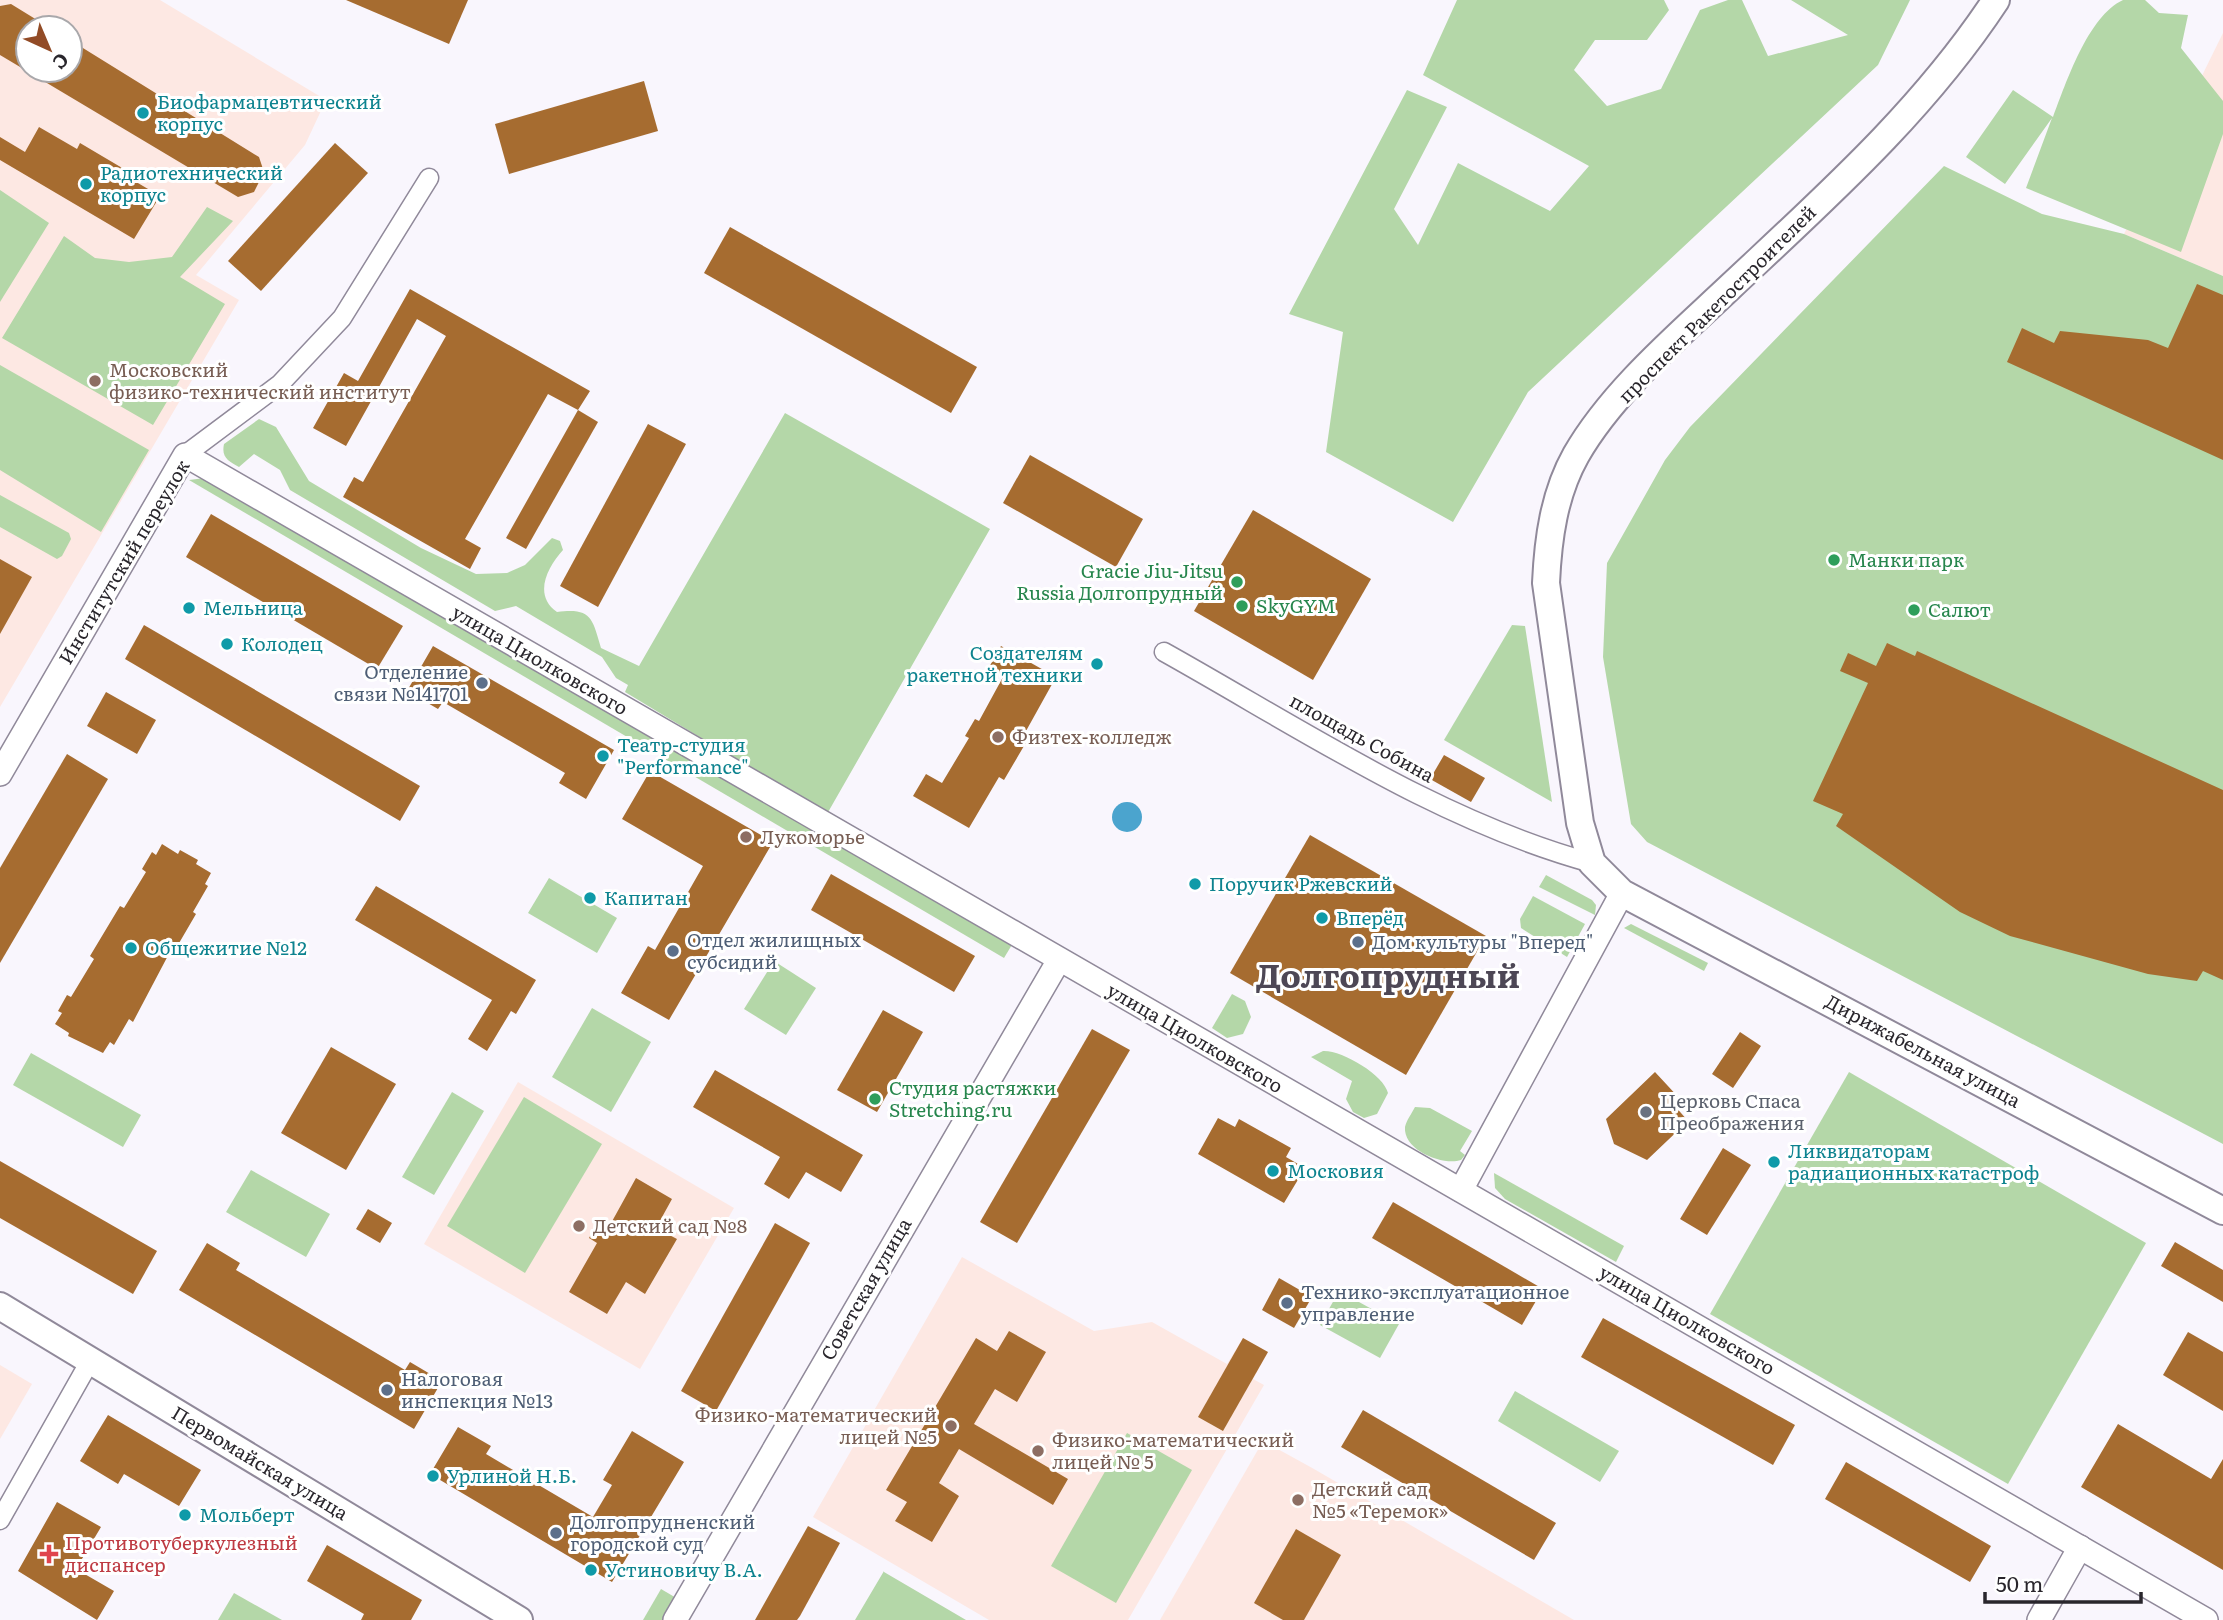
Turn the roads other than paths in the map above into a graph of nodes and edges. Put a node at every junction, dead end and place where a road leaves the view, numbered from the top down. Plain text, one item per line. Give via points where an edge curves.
1 (1996, 0) edge
2 (429, 178) dead end
3 (185, 455) junction
4 (1164, 652) dead end
5 (0, 774) edge
6 (1592, 863) junction
7 (1622, 893) junction
8 (1059, 960) junction
9 (1461, 1191) junction
10 (2223, 1211) edge
11 (0, 1306) edge
12 (90, 1361) junction
13 (0, 1520) edge
14 (2080, 1547) junction
15 (519, 1620) edge
16 (675, 1620) edge
17 (2039, 1620) edge
18 (2206, 1620) edge

1 - 6 main road, проспект Ракетостроителей via 1952,64 1893,132 1649,366 1590,434 1566,477 1548,546 1546,583 1580,823
2 - 3 street, Институтский переулок via 342,318 280,384
3 - 5 street, Институтский переулок
3 - 8 street, улица Циолковского
4 - 6 street, площадь Собина via 1467,820
6 - 7 main road, проспект Ракетостроителей
7 - 9 street
7 - 10 main road, Дирижабельная улица
8 - 9 street, улица Циолковского
8 - 16 street, Советская улица
9 - 14 street, улица Циолковского
11 - 12 main road, Первомайская улица
12 - 13 street
12 - 15 main road, Первомайская улица
14 - 17 street
14 - 18 street, улица Циолковского

